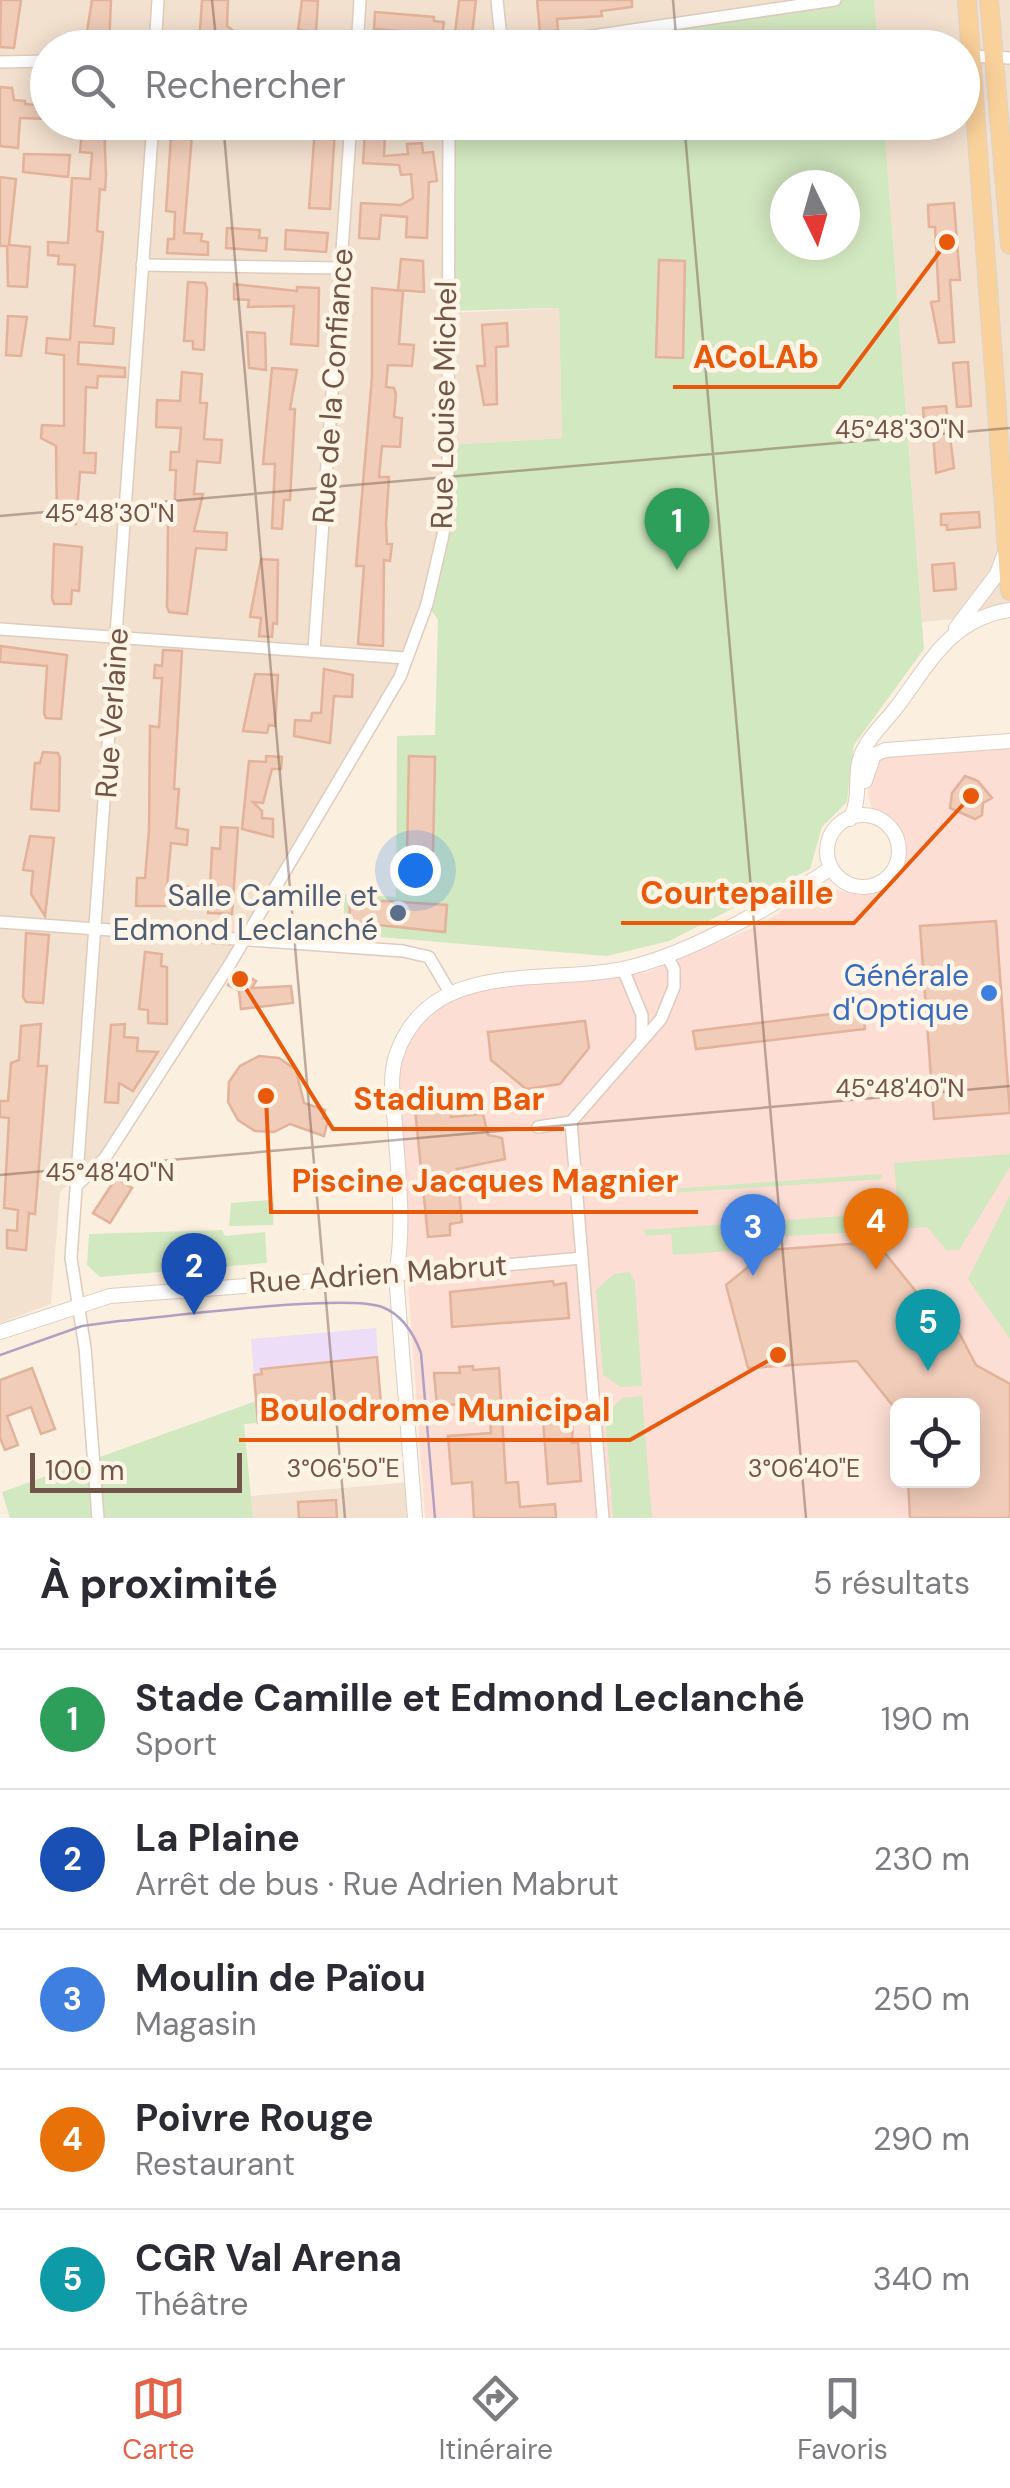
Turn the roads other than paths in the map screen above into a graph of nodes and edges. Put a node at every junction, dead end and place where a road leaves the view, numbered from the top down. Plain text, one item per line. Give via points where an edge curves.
1 (158, 0) edge
2 (360, 0) edge
3 (497, 0) edge
4 (726, 0) edge
5 (835, 0) edge
6 (967, 0) edge
7 (989, 0) edge
8 (731, 15) junction
9 (156, 30) edge
10 (358, 30) edge
11 (500, 30) edge
12 (631, 30) edge
13 (969, 30) edge
14 (1002, 57) edge
15 (30, 61) edge
16 (0, 62) edge
17 (152, 140) edge
18 (350, 140) edge
19 (448, 140) edge
20 (977, 140) edge
21 (1010, 245) edge
22 (142, 265) junction
23 (341, 268) junction
24 (1006, 544) junction
25 (1010, 592) edge
26 (1010, 610) edge
27 (0, 628) edge
28 (954, 630) junction
29 (118, 636) junction
30 (314, 650) junction
31 (406, 658) junction
32 (894, 710) junction
33 (1010, 740) edge
34 (896, 749) junction
35 (870, 816) junction
36 (850, 818) junction
37 (831, 868) junction
38 (0, 922) edge
39 (96, 928) junction
40 (246, 937) junction
41 (667, 956) junction
42 (623, 969) junction
43 (449, 992) junction
44 (642, 1038) junction
45 (570, 1122) junction
46 (538, 1127) dead end
47 (77, 1185) junction
48 (582, 1258) junction
49 (396, 1275) junction
50 (78, 1304) junction
51 (0, 1332) edge
52 (98, 1518) edge
53 (415, 1518) edge
54 (603, 1518) edge

1 - 9 street
2 - 10 street
3 - 11 street
4 - 8 street
5 - 8 street
6 - 13 main road
7 - 14 main road
8 - 12 street
14 - 21 main road
15 - 16 street
17 - 22 street, Rue Verlaine
18 - 23 street, Rue de la Confiance
19 - 31 street, Rue Louise Michel via 448,488 427,604
20 - 24 main road
22 - 23 street
22 - 29 street, Rue Verlaine
23 - 30 street, Rue de la Confiance
24 - 25 main road
24 - 28 street via 997,574
26 - 28 street
27 - 29 street
28 - 32 street
29 - 30 street
29 - 39 street, Rue Verlaine
30 - 31 street
31 - 40 street, Rue Louise Michel
32 - 34 street via 886,734
32 - 36 street via 861,753 858,801
33 - 34 street
34 - 35 street via 874,755 868,766
35 - 36 street
35 - 37 street via 896,837 894,870 865,888
36 - 37 street via 828,841
37 - 41 street
38 - 39 street
39 - 40 street
39 - 47 street, Rue Verlaine
40 - 43 street via 403,950 428,957
40 - 47 street, Rue Louise Michel via 105,1158
41 - 42 street
41 - 44 street via 674,987 661,1019
42 - 43 street
42 - 44 street via 642,1015
43 - 49 street via 409,1027 396,1057 392,1090 402,1240
44 - 45 street
45 - 46 street
45 - 48 street
47 - 50 street, Rue Verlaine via 71,1258
48 - 49 street, Rue Adrien Mabrut
48 - 54 street
49 - 50 street, Rue Adrien Mabrut
49 - 53 street
50 - 51 street, Rue Adrien Mabrut
50 - 52 street, Rue Verlaine

